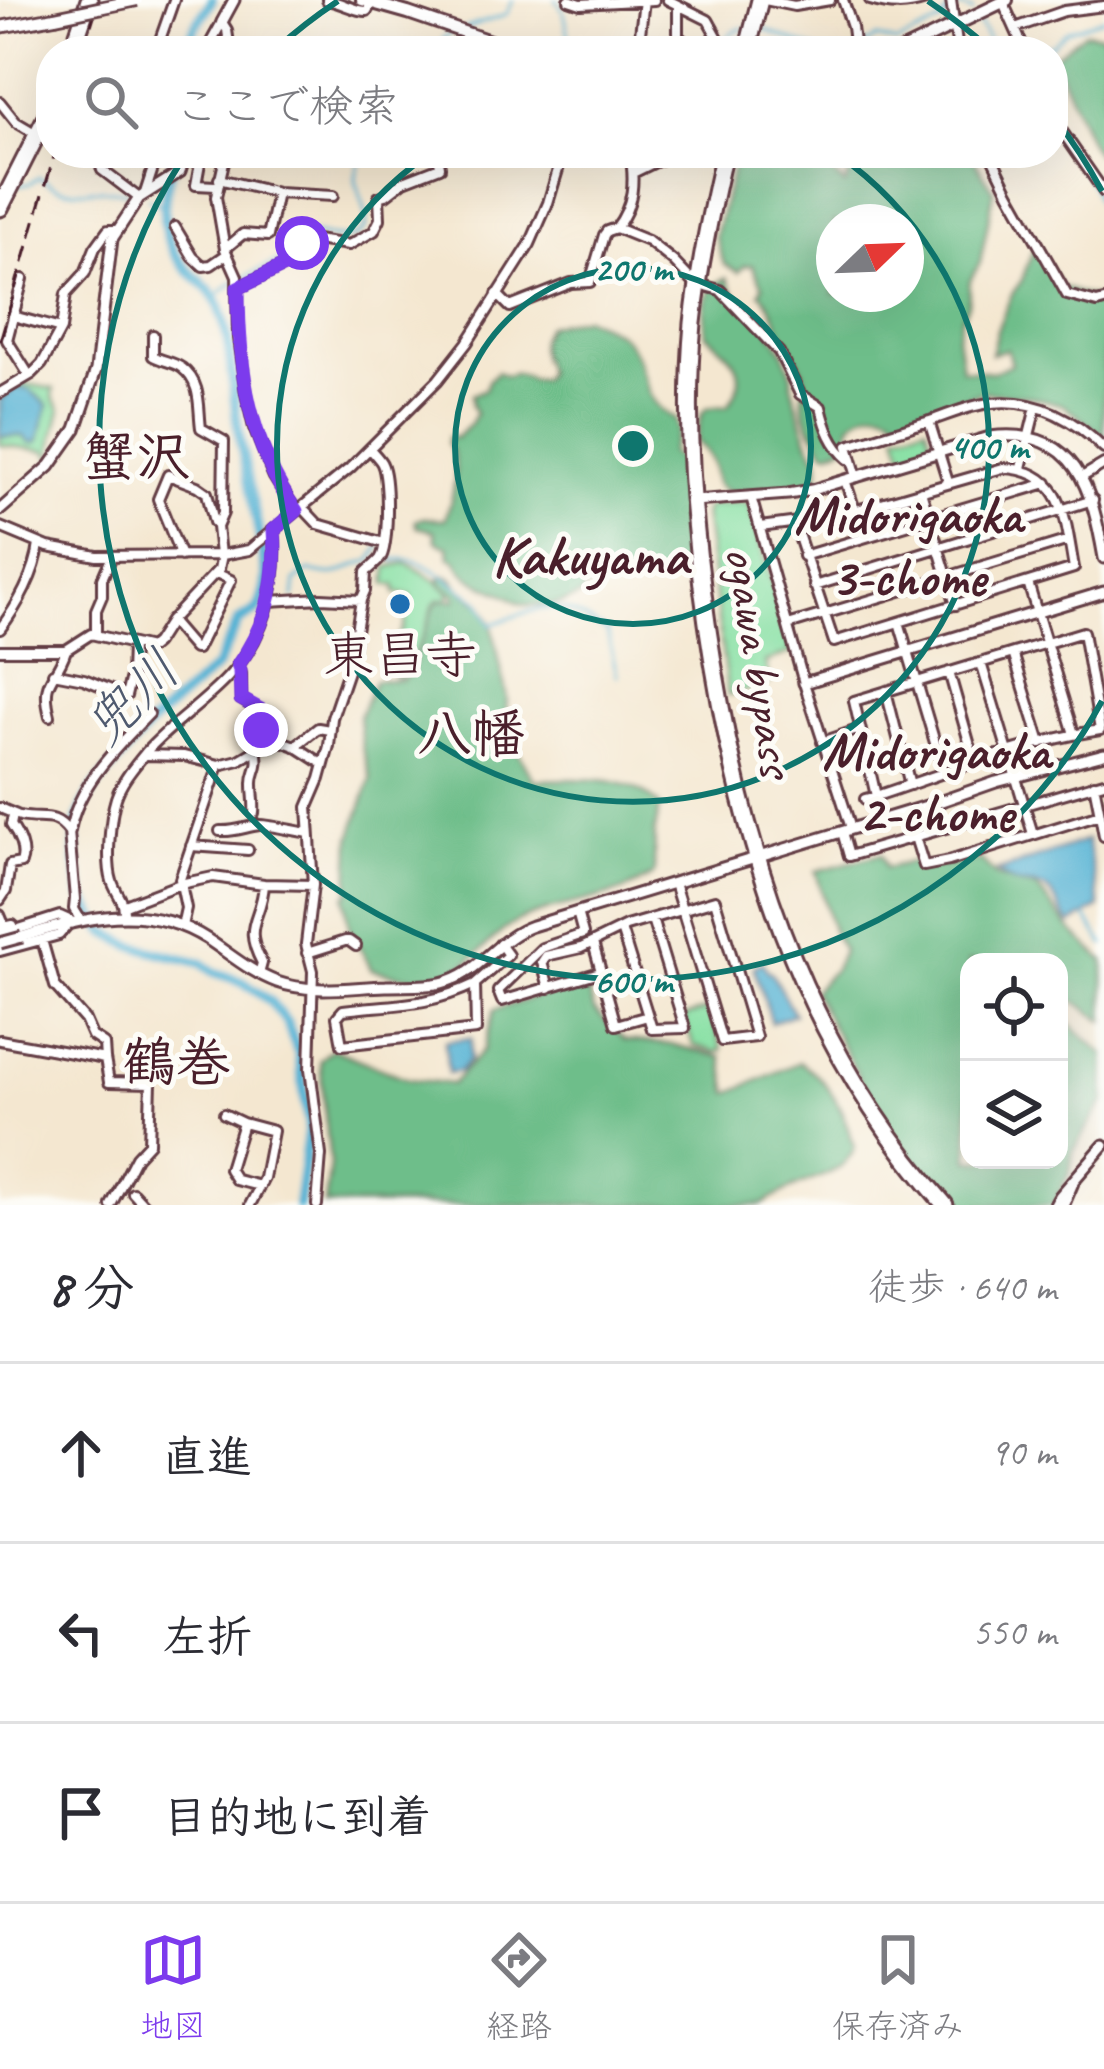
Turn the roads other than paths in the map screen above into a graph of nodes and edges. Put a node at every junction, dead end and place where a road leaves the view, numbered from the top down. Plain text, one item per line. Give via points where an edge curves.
1 (89, 0) edge
2 (137, 0) edge
3 (174, 0) edge
4 (234, 0) edge
5 (327, 0) edge
6 (569, 0) edge
7 (647, 0) edge
8 (668, 0) edge
9 (762, 0) edge
10 (830, 0) edge
11 (843, 0) edge
12 (870, 0) edge
13 (926, 0) edge
14 (370, 1) edge
15 (1005, 1) edge
16 (789, 3) edge
17 (683, 4) edge
18 (1104, 6) edge
19 (952, 11) edge
20 (222, 22) junction
21 (0, 27) edge
22 (1015, 28) junction
23 (78, 36) edge
24 (161, 36) edge
25 (214, 36) edge
26 (228, 36) edge
27 (474, 36) edge
28 (641, 36) edge
29 (678, 36) edge
30 (717, 36) edge
31 (751, 36) edge
32 (853, 36) edge
33 (920, 36) edge
34 (1018, 36) edge
35 (0, 102) edge
36 (36, 134) edge
37 (36, 139) edge
38 (1068, 141) edge
39 (101, 168) edge
40 (154, 168) edge
41 (182, 168) edge
42 (199, 168) edge
43 (222, 168) edge
44 (437, 168) edge
45 (558, 168) edge
46 (632, 168) edge
47 (642, 168) edge
48 (721, 168) edge
49 (997, 168) edge
50 (633, 172) junction
51 (218, 183) junction
52 (1104, 191) edge
53 (6, 192) edge
54 (146, 193) junction
55 (277, 193) junction
56 (333, 196) dead end
57 (175, 227) dead end
58 (616, 228) junction
59 (116, 230) junction
60 (226, 252) junction
61 (23, 279) dead end
62 (698, 285) junction
63 (238, 288) junction
64 (497, 294) junction
65 (1104, 301) edge
66 (14, 316) junction
67 (61, 329) junction
68 (153, 334) dead end
69 (28, 375) junction
70 (0, 393) edge
71 (1036, 407) junction
72 (929, 421) junction
73 (1029, 438) junction
74 (370, 449) junction
75 (1104, 449) edge
76 (938, 452) junction
77 (851, 458) junction
78 (1104, 464) edge
79 (1021, 468) junction
80 (1082, 477) junction
81 (851, 479) junction
82 (948, 482) junction
83 (1047, 483) junction
84 (921, 491) junction
85 (751, 496) junction
86 (1093, 500) junction
87 (694, 501) junction
88 (298, 509) junction
89 (0, 510) edge
90 (855, 510) junction
91 (1063, 510) junction
92 (930, 520) junction
93 (217, 525) junction
94 (794, 525) junction
95 (0, 527) edge
96 (760, 527) junction
97 (274, 530) junction
98 (1069, 540) junction
99 (384, 543) junction
100 (39, 544) junction
101 (939, 548) junction
102 (1104, 554) edge
103 (221, 555) junction
104 (112, 556) junction
105 (181, 556) junction
106 (803, 556) junction
107 (215, 573) junction
108 (948, 577) junction
109 (1028, 583) junction
110 (814, 586) junction
111 (1104, 592) edge
112 (361, 600) junction
113 (269, 601) junction
114 (956, 605) junction
115 (1036, 612) junction
116 (823, 614) junction
117 (170, 621) junction
118 (899, 622) junction
119 (788, 625) junction
120 (0, 629) edge
121 (96, 635) junction
122 (1047, 643) junction
123 (132, 644) junction
124 (0, 650) edge
125 (66, 650) junction
126 (909, 650) junction
127 (1013, 653) junction
128 (1104, 661) edge
129 (981, 663) junction
130 (238, 665) junction
131 (1089, 665) junction
132 (949, 672) junction
133 (53, 673) junction
134 (917, 681) junction
135 (804, 683) junction
136 (886, 692) junction
137 (149, 714) dead end
138 (50, 716) dead end
139 (860, 729) junction
140 (330, 730) junction
141 (1074, 734) junction
142 (822, 742) junction
143 (1041, 744) junction
144 (295, 746) junction
145 (258, 747) junction
146 (1009, 752) junction
147 (144, 754) junction
148 (1104, 754) edge
149 (323, 764) junction
150 (976, 764) junction
151 (219, 765) junction
152 (944, 773) junction
153 (1016, 777) junction
154 (1099, 783) edge
155 (910, 784) junction
156 (1023, 805) junction
157 (0, 808) edge
158 (254, 813) dead end
159 (1100, 814) junction
160 (13, 815) junction
161 (846, 830) junction
162 (220, 831) dead end
163 (70, 832) junction
164 (309, 833) junction
165 (1033, 834) junction
166 (1104, 836) edge
167 (915, 837) junction
168 (191, 846) junction
169 (248, 850) dead end
170 (756, 858) junction
171 (674, 881) junction
172 (180, 884) junction
173 (264, 884) junction
174 (313, 885) junction
175 (0, 900) edge
176 (682, 910) junction
177 (123, 912) junction
178 (578, 912) junction
179 (0, 915) edge
180 (80, 919) junction
181 (652, 919) junction
182 (182, 926) junction
183 (621, 929) junction
184 (8, 936) edge
185 (42, 940) junction
186 (593, 943) junction
187 (500, 944) junction
188 (356, 946) dead end
189 (307, 952) junction
190 (601, 972) junction
191 (259, 974) junction
192 (475, 984) junction
193 (312, 988) junction
194 (549, 988) junction
195 (648, 1016) junction
196 (0, 1040) edge
197 (105, 1059) junction
198 (224, 1114) dead end
199 (243, 1123) junction
200 (1104, 1145) edge
201 (260, 1186) junction
202 (133, 1193) dead end
203 (111, 1205) edge
204 (144, 1205) edge
205 (250, 1205) edge
206 (317, 1205) edge
207 (946, 1205) edge
208 (1060, 1205) edge

1 - 23 highway
2 - 21 main road, bridge
3 - 24 street
4 - 20 street
5 - 14 street via 362,12
6 - 7 street
7 - 28 street
8 - 17 street
9 - 16 street
9 - 31 highway
10 - 16 street
11 - 32 street
12 - 13 street
14 - 27 main road
15 - 19 main road
15 - 22 street
17 - 29 street
17 - 30 street
18 - 22 street
19 - 33 main road
20 - 25 street
20 - 26 street
22 - 34 street
35 - 36 street
37 - 53 highway
38 - 52 street
39 - 54 street
40 - 54 street
41 - 54 street
42 - 51 street via 196,185
43 - 51 street
44 - 63 street via 379,197 374,231 350,245 309,239 290,263
45 - 64 street via 538,229
46 - 50 street
47 - 50 street
48 - 62 highway, ogawa bypass
49 - 65 street via 1067,295
50 - 58 street via 629,207
51 - 55 street
51 - 60 street
54 - 59 street
55 - 56 street
55 - 60 street via 268,236 243,233
57 - 60 street via 203,266
58 - 62 street via 648,241
58 - 64 street via 604,236 590,282 510,307
59 - 67 street via 103,235 86,273 65,294
59 - 89 street via 96,370 81,416 50,466
60 - 63 street
61 - 66 street
62 - 77 street via 720,290 779,352 800,394 821,407 830,438
62 - 87 highway, ogawa bypass via 689,406
63 - 88 street via 254,428
64 - 74 street via 438,380
66 - 67 street
66 - 69 street via 7,340
67 - 69 street
68 - 93 street via 153,356 187,372 200,428 224,442
69 - 70 street
71 - 72 street via 983,404
71 - 73 street
71 - 75 street via 1067,418
72 - 76 street
72 - 77 street via 848,446
73 - 76 street via 990,437
73 - 79 street
73 - 80 street via 1050,446
74 - 88 street
74 - 99 street via 383,465
76 - 81 street
76 - 82 street
77 - 81 street
78 - 80 street
79 - 82 street
79 - 83 street
80 - 86 street
81 - 85 street
81 - 90 street
82 - 84 street
83 - 91 street
83 - 92 street
84 - 90 street
84 - 92 street
85 - 87 street
85 - 96 street
86 - 91 street
86 - 102 street
87 - 170 highway, ogawa bypass via 714,670
88 - 97 street
88 - 99 street via 318,524
90 - 94 street
91 - 98 street
91 - 101 street
92 - 101 street
92 - 106 street
93 - 103 street
93 - 105 street via 207,493 168,475 158,499
94 - 96 street
94 - 106 street
95 - 100 street
96 - 119 street
97 - 103 street via 249,550
97 - 113 street
98 - 108 street
98 - 109 street via 1074,568
99 - 112 street
100 - 104 street
100 - 120 street
101 - 108 street
101 - 110 street
103 - 105 street
103 - 107 street
104 - 105 street
104 - 121 street
106 - 110 street
107 - 117 street
107 - 117 street via 231,580 197,649
108 - 114 street
108 - 116 street
109 - 114 street
109 - 115 street
110 - 116 street
111 - 115 street
112 - 113 street
112 - 140 street
113 - 130 street
114 - 118 street
115 - 122 street
115 - 126 street
116 - 118 street via 834,642
116 - 119 street
117 - 123 street via 150,648
118 - 126 street
119 - 135 street
121 - 123 street
121 - 125 street
122 - 127 street
122 - 131 street via 1083,632
122 - 141 street
123 - 133 street via 126,696
124 - 125 street
125 - 133 street
126 - 134 street
126 - 135 street
127 - 129 street
127 - 143 street
128 - 131 street
129 - 132 street
129 - 146 street
130 - 145 street via 241,699 262,712
130 - 147 street
131 - 141 street via 1100,730
132 - 134 street
132 - 150 street
133 - 138 street
134 - 136 street
134 - 152 street
135 - 142 street
136 - 139 street via 854,701
136 - 155 street
137 - 163 street via 92,781
139 - 142 street
139 - 155 street via 870,797
140 - 144 street via 318,728
140 - 149 street
141 - 143 street
142 - 161 street
143 - 146 street
144 - 145 street
144 - 149 street
145 - 151 street
145 - 158 street
146 - 150 street
146 - 153 street
147 - 151 street
147 - 177 street via 120,787 111,821 112,880
148 - 153 street
149 - 164 street via 308,807
150 - 152 street
151 - 168 street
152 - 155 street
153 - 156 street
153 - 161 street
154 - 156 street
154 - 159 street
156 - 165 street
156 - 167 street
157 - 160 street
159 - 165 street
159 - 166 street
160 - 163 street via 54,819
160 - 175 street via 23,861 10,864
161 - 167 street via 849,856
161 - 170 street
162 - 164 street via 264,825
163 - 180 street
164 - 174 street
165 - 167 street via 924,866
168 - 169 street
168 - 172 street
170 - 171 street
170 - 207 highway, ogawa bypass via 796,972 831,1041
171 - 176 street
171 - 178 street
172 - 173 street via 213,877
172 - 177 street
172 - 182 street
173 - 174 street
173 - 191 street via 254,916
174 - 189 street
176 - 176 street via 722,1041 756,1037 715,900
176 - 181 street
177 - 180 street
177 - 182 street
178 - 187 street
178 - 194 street via 583,934 542,948 498,991 502,1001
179 - 184 street
180 - 184 street
180 - 185 street
181 - 183 street
181 - 195 street via 685,1028 652,1029
182 - 191 street
183 - 186 street
183 - 195 street
184 - 185 street
185 - 197 street via 55,986 101,1041
186 - 190 street
186 - 194 street via 546,956
187 - 192 street via 508,955
187 - 193 street via 472,971 434,985
188 - 189 street
189 - 193 street
190 - 194 street
190 - 195 street via 616,1025
191 - 193 street
192 - 192 street via 476,1030 342,1045 343,1010 434,1001
193 - 206 street
196 - 197 street
197 - 203 street via 109,1082 151,1083 149,1143
198 - 199 street
199 - 201 street via 229,1169 236,1180
199 - 201 street via 273,1131
200 - 208 street
201 - 205 street
202 - 204 street

